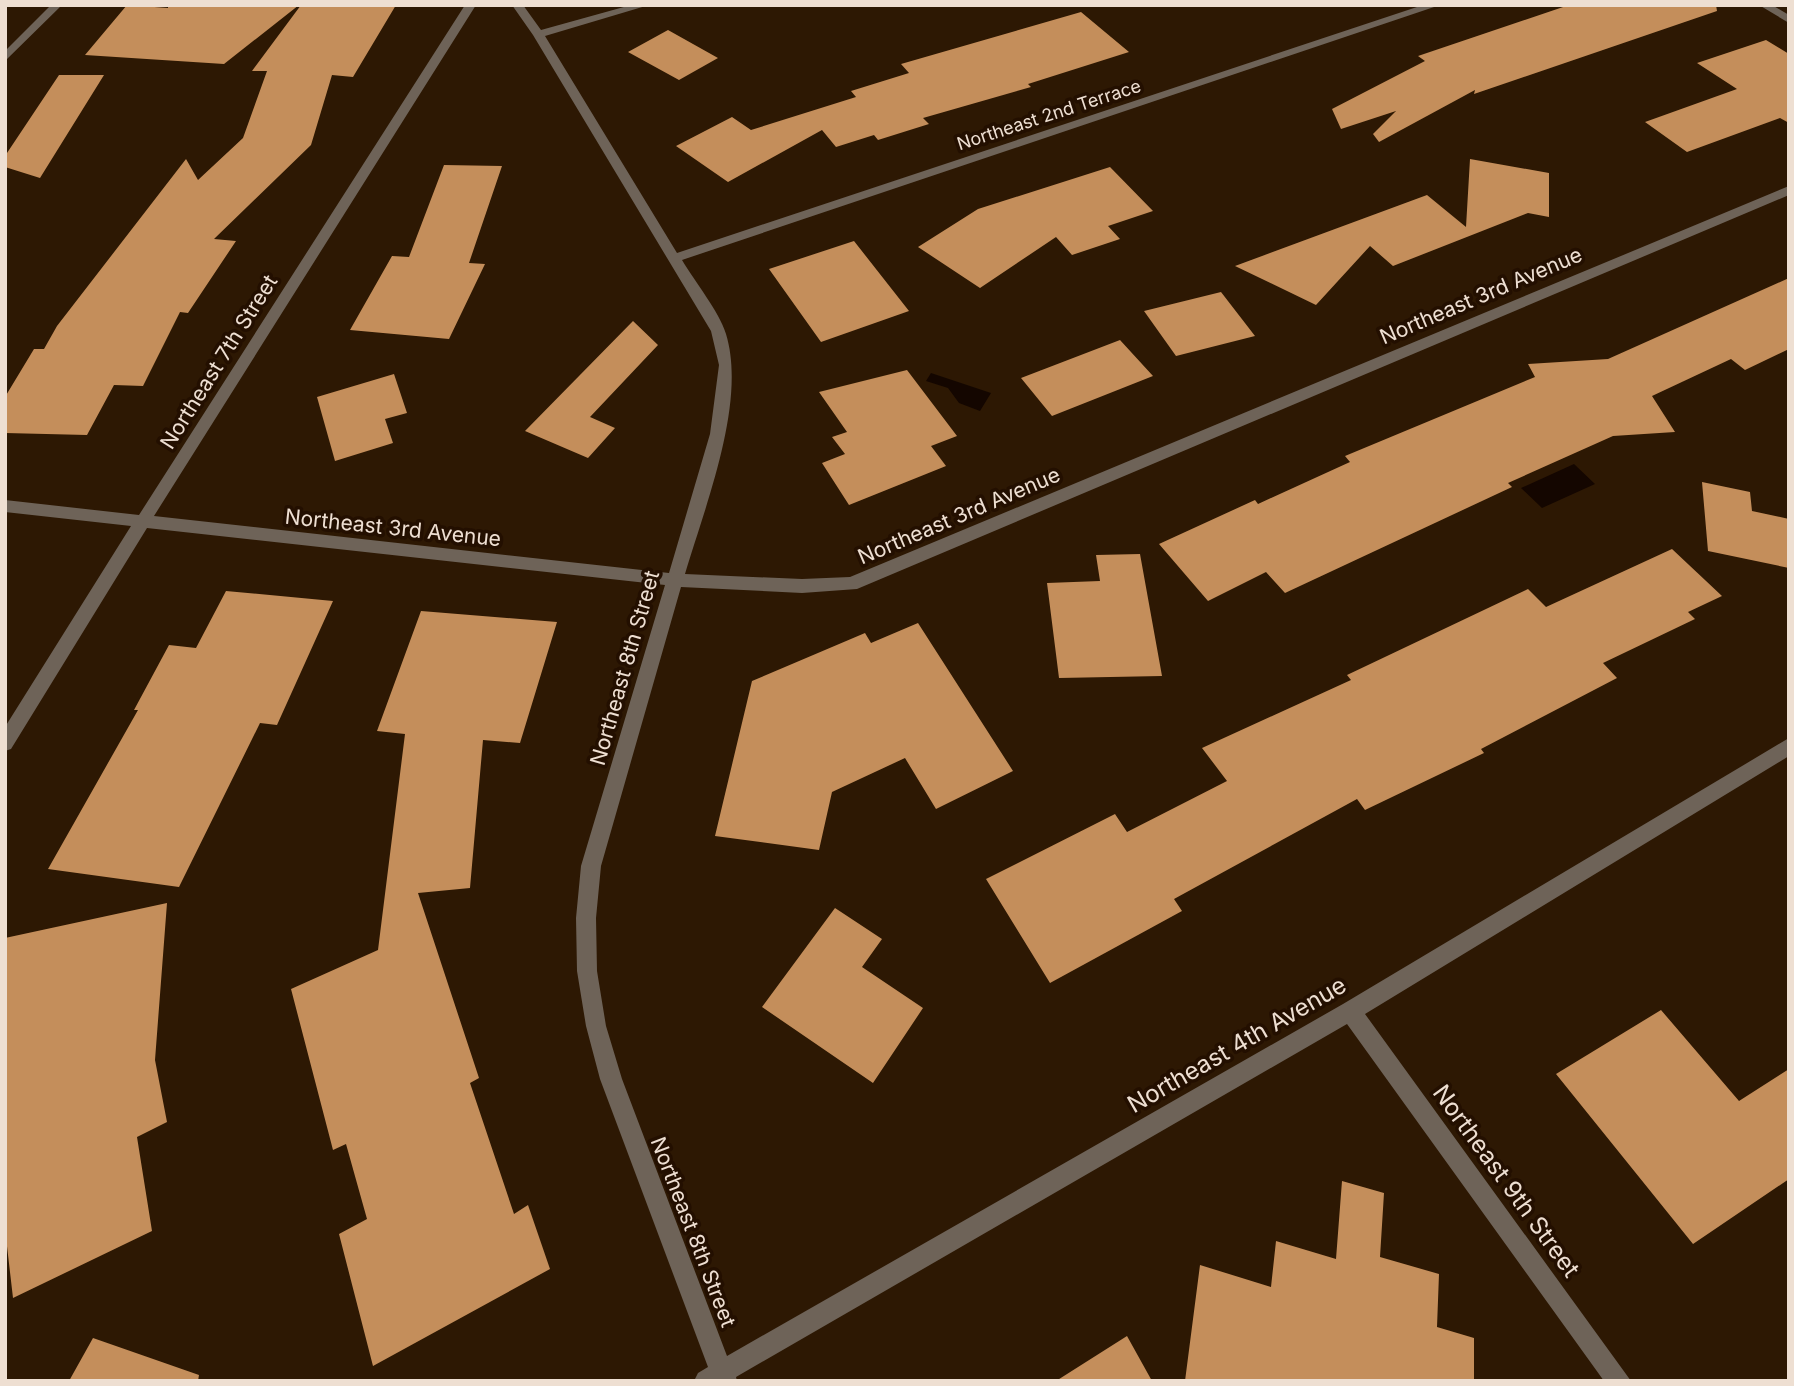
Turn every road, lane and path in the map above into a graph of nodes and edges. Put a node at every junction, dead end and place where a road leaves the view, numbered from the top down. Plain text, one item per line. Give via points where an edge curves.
1 (57, 5) edge
2 (471, 5) edge
3 (517, 5) edge
4 (644, 5) edge
5 (1434, 5) edge
6 (1764, 5) edge
7 (1789, 20) edge
8 (538, 34) junction
9 (5, 58) edge
10 (1789, 190) edge
11 (675, 258) junction
12 (5, 506) edge
13 (143, 521) junction
14 (675, 580) junction
15 (5, 743) edge
16 (1789, 746) edge
17 (1350, 1011) junction
18 (718, 1378) edge
19 (1619, 1381) edge

1 - 9 street
2 - 13 street, Northeast 7th Street
3 - 8 street, Northeast 8th Street
4 - 8 street
5 - 11 street, Northeast 2nd Terrace
6 - 7 street
8 - 11 street, Northeast 8th Street
10 - 14 street, Northeast 3rd Avenue via 851,584
11 - 14 street, Northeast 8th Street via 718,331 726,365 718,434
12 - 13 street, Northeast 3rd Avenue
13 - 14 street, Northeast 3rd Avenue
13 - 15 street, Northeast 7th Street
14 - 18 street, Northeast 8th Street via 592,866 586,918 587,971 611,1079
16 - 17 street, Northeast 4th Avenue
17 - 18 street, Northeast 4th Avenue
17 - 19 street, Northeast 9th Street

